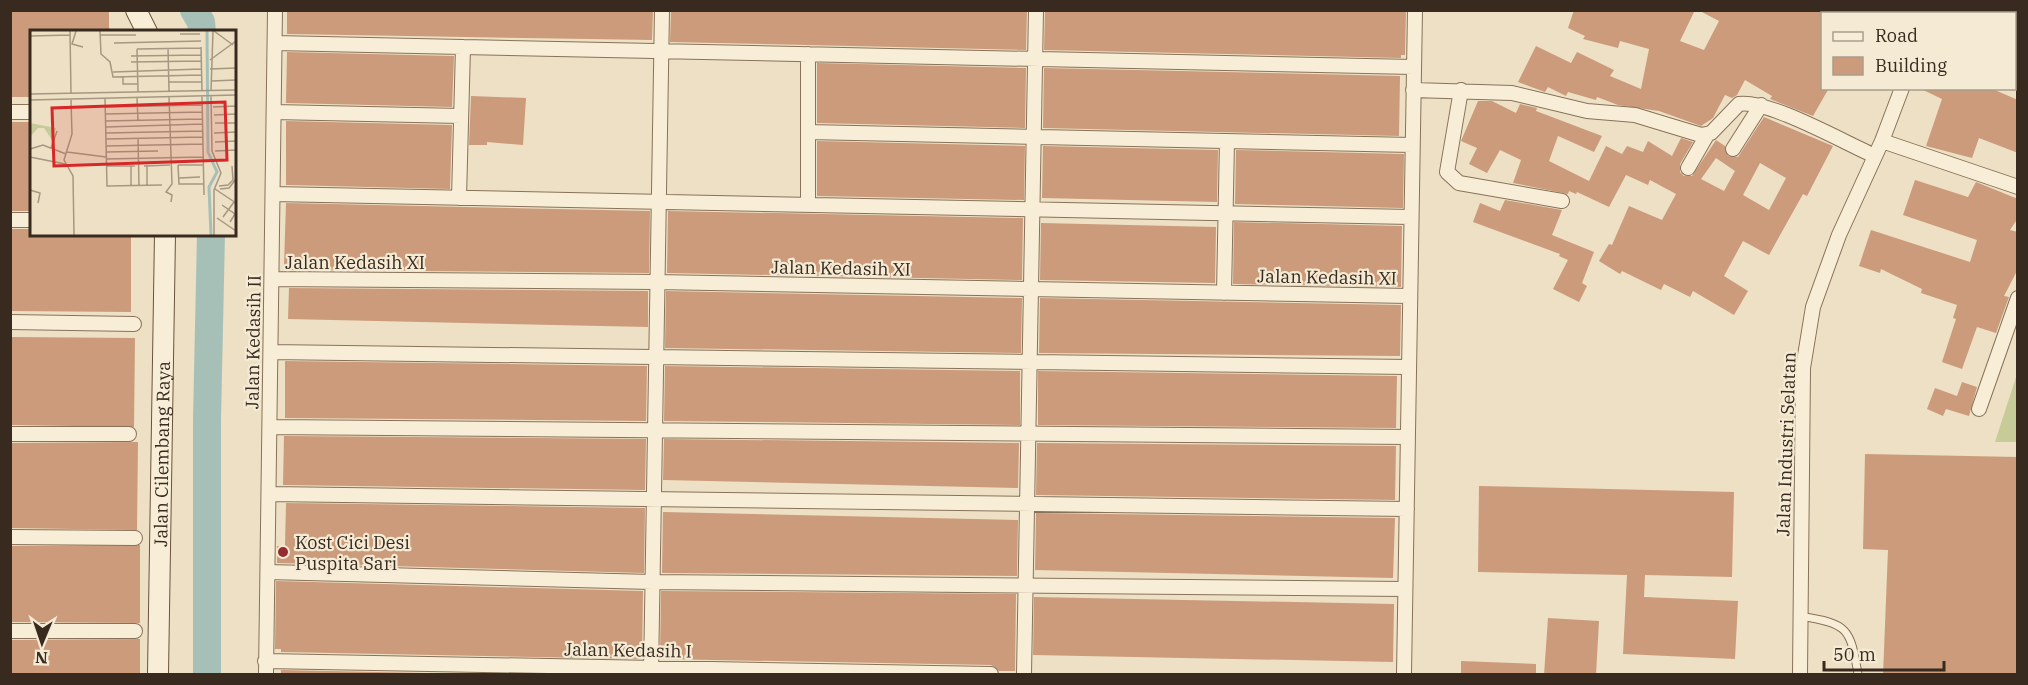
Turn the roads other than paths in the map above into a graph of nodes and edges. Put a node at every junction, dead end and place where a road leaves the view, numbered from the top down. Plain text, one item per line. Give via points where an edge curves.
1 (136, 10) edge
2 (275, 10) edge
3 (662, 10) edge
4 (1036, 10) edge
5 (1414, 10) edge
6 (1908, 10) edge
7 (1894, 12) edge
8 (146, 30) edge
9 (275, 43) junction
10 (463, 47) junction
11 (661, 51) junction
12 (808, 54) junction
13 (1035, 59) junction
14 (1414, 67) junction
15 (1413, 90) junction
16 (1461, 90) junction
17 (1901, 90) edge
18 (1761, 105) junction
19 (10, 112) edge
20 (30, 112) edge
21 (274, 112) junction
22 (461, 116) junction
23 (808, 132) junction
24 (1707, 135) junction
25 (1034, 137) junction
26 (1227, 141) junction
27 (1882, 141) junction
28 (1412, 145) junction
29 (1732, 150) dead end
30 (1875, 156) junction
31 (1688, 168) dead end
32 (2018, 187) edge
33 (273, 194) junction
34 (459, 198) junction
35 (1562, 201) dead end
36 (658, 202) junction
37 (808, 204) junction
38 (1033, 210) junction
39 (1225, 213) junction
40 (1412, 217) junction
41 (10, 219) edge
42 (30, 220) edge
43 (165, 236) edge
44 (272, 279) junction
45 (657, 282) junction
46 (1031, 290) junction
47 (1224, 293) junction
48 (1410, 296) junction
49 (2018, 298) edge
50 (10, 322) edge
51 (134, 324) dead end
52 (271, 352) junction
53 (656, 357) junction
54 (1030, 362) junction
55 (1409, 367) junction
56 (1979, 409) dead end
57 (270, 427) junction
58 (655, 430) junction
59 (1029, 433) junction
60 (10, 434) edge
61 (129, 434) dead end
62 (1408, 437) junction
63 (270, 494) junction
64 (654, 499) junction
65 (1028, 504) junction
66 (1407, 509) junction
67 (10, 537) edge
68 (135, 538) dead end
69 (268, 572) junction
70 (652, 582) junction
71 (1026, 583) junction
72 (1405, 589) junction
73 (1800, 616) junction
74 (10, 632) edge
75 (135, 632) dead end
76 (266, 668) edge
77 (651, 671) edge
78 (158, 675) edge
79 (990, 675) edge
80 (1024, 675) edge
81 (1404, 675) edge
82 (1800, 675) edge
83 (1858, 675) edge

1 - 8 street
2 - 9 street, Jalan Kedasih II
3 - 11 street
4 - 13 street
5 - 14 street
6 - 7 street
9 - 10 street
9 - 21 street, Jalan Kedasih II
10 - 11 street
10 - 22 street
11 - 12 street
11 - 36 street
12 - 13 street
12 - 23 street
13 - 14 street
13 - 25 street
14 - 15 street
15 - 16 street
15 - 28 street
16 - 24 street via 1512,93 1587,111 1635,115
16 - 35 street via 1447,172 1459,183
17 - 27 street, Jalan Industri Selatan
18 - 24 street via 1739,104
18 - 29 street
18 - 30 street
19 - 20 street
21 - 22 street
21 - 33 street, Jalan Kedasih II
22 - 34 street
23 - 25 street
23 - 37 street
24 - 31 street
25 - 26 street
25 - 38 street
26 - 28 street
26 - 39 street
27 - 30 street, Jalan Industri Selatan
27 - 32 street
28 - 40 street
30 - 73 street, Jalan Industri Selatan via 1839,235 1813,307 1803,368
33 - 34 street
33 - 44 street, Jalan Kedasih II
34 - 36 street
36 - 37 street
36 - 45 street
37 - 38 street
38 - 39 street
38 - 46 street
39 - 40 street
39 - 47 street
40 - 48 street
41 - 42 street
43 - 78 street, Jalan Cilembang Raya
44 - 45 street, Jalan Kedasih XI
44 - 52 street, Jalan Kedasih II
45 - 46 street, Jalan Kedasih XI
45 - 53 street
46 - 47 street, Jalan Kedasih XI
46 - 54 street
47 - 48 street, Jalan Kedasih XI
48 - 55 street
49 - 56 street
50 - 51 street
52 - 53 street
52 - 57 street, Jalan Kedasih II
53 - 54 street
53 - 58 street
54 - 55 street
54 - 59 street
55 - 62 street
57 - 58 street
57 - 63 street, Jalan Kedasih II
58 - 59 street
58 - 64 street
59 - 62 street
59 - 65 street
60 - 61 street
62 - 66 street
63 - 64 street
63 - 69 street, Jalan Kedasih II
64 - 65 street
64 - 70 street
65 - 66 street
65 - 71 street
66 - 72 street
67 - 68 street
69 - 70 street
69 - 76 street, Jalan Kedasih II
70 - 71 street
70 - 77 street
71 - 72 street
71 - 80 street
72 - 81 street
73 - 82 street, Jalan Industri Selatan
73 - 83 lane via 1838,624 1844,629 1854,648
74 - 75 street
76 - 77 street, Jalan Kedasih I
77 - 79 street, Jalan Kedasih I

